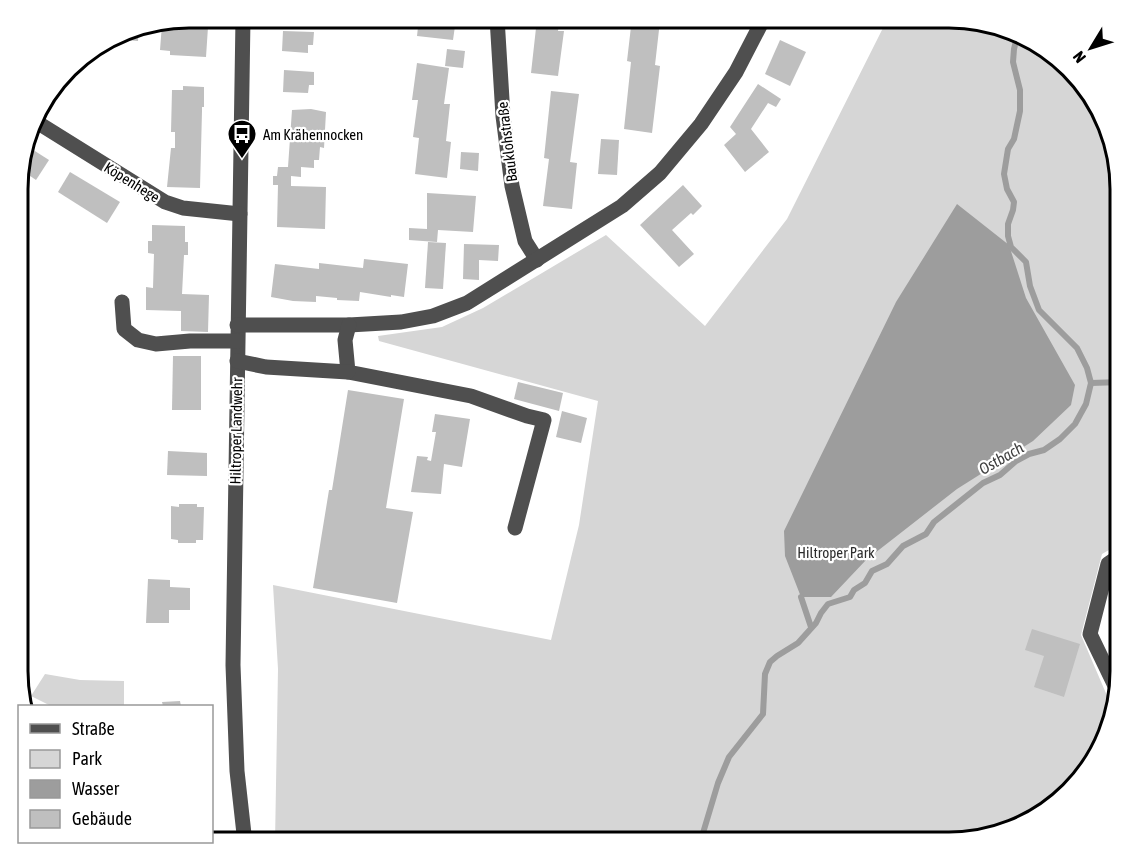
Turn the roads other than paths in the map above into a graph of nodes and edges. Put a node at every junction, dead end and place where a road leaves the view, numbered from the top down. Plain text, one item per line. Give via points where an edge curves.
1 (243, 29) edge
2 (498, 29) edge
3 (758, 29) edge
4 (42, 125) edge
5 (240, 214) junction
6 (537, 260) junction
7 (122, 302) dead end
8 (237, 325) junction
9 (349, 325) junction
10 (237, 341) junction
11 (237, 361) junction
12 (348, 372) junction
13 (516, 528) dead end
14 (1110, 563) edge
15 (1110, 674) edge
16 (244, 832) edge

1 - 5 street, Hiltroper Landwehr
2 - 6 street, Bauklohstraße via 512,186 525,241
3 - 6 street via 707,116 660,173 622,206
4 - 5 street, Köpenhege via 165,202 183,208
5 - 8 street, Hiltroper Landwehr
6 - 9 street via 467,303 433,316
7 - 10 street via 124,329 138,340 156,344
8 - 9 street
8 - 10 street, Hiltroper Landwehr
9 - 12 street via 345,340
10 - 11 street, Hiltroper Landwehr
11 - 12 street via 267,367
11 - 16 street, Hiltroper Landwehr via 232,665
12 - 13 street via 471,396 544,420
14 - 15 street via 1090,634

